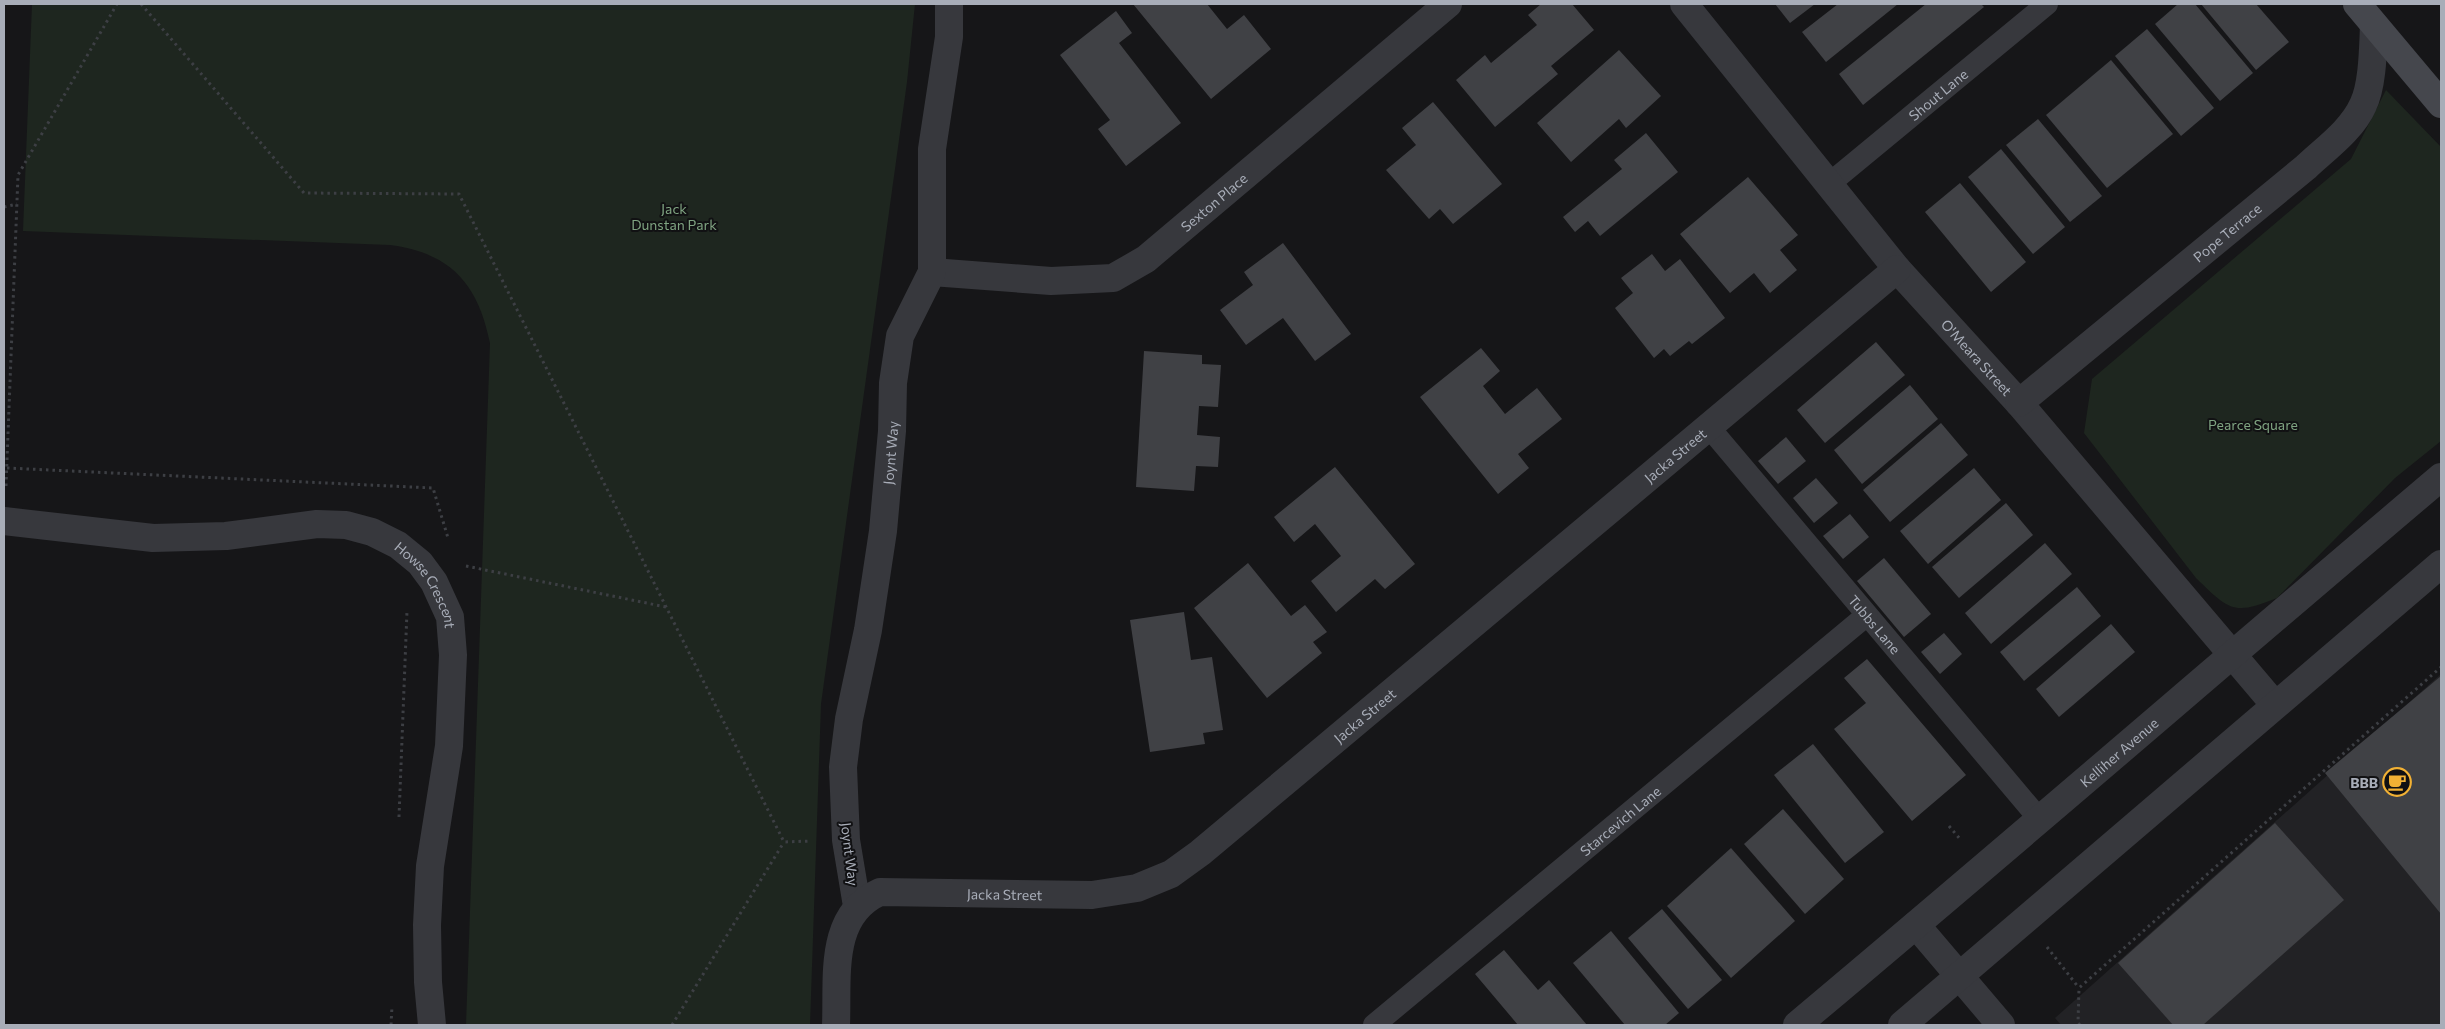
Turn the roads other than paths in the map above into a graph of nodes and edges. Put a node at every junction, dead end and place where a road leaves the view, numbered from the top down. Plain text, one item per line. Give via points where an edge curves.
1 (949, 4) edge
2 (1448, 4) edge
3 (1684, 4) edge
4 (2356, 4) edge
5 (2033, 8) edge
6 (2374, 25) junction
7 (2441, 104) edge
8 (1829, 184) junction
9 (1897, 269) junction
10 (932, 272) junction
11 (2019, 403) junction
12 (1708, 426) junction
13 (2441, 477) edge
14 (4, 521) edge
15 (2441, 564) edge
16 (1867, 615) junction
17 (2231, 655) junction
18 (2275, 706) junction
19 (2041, 821) junction
20 (857, 906) junction
21 (1916, 925) junction
22 (1959, 977) junction
23 (432, 1025) edge
24 (836, 1025) edge
25 (1374, 1025) edge
26 (1797, 1025) edge
27 (1902, 1025) edge
28 (2001, 1025) edge

1 - 10 street, Joynt Way via 949,37 932,149
2 - 10 street, Sexton Place via 1146,259 1113,278 1051,281
3 - 8 street, O'Meara Street
4 - 6 main road
5 - 8 lane, Shout Lane
6 - 7 main road
6 - 11 street, Pope Terrace via 2372,62 2364,105 2349,126 2306,168
8 - 9 street, O'Meara Street
9 - 11 street, O'Meara Street
9 - 12 street, Jacka Street
10 - 20 street, Joynt Way via 900,336 893,384 883,531 868,630 848,719 843,767 846,840
11 - 17 street, O'Meara Street
12 - 16 lane, Tubbs Lane
12 - 20 street, Jacka Street via 1227,831 1171,874 1137,888 1092,896 880,892
13 - 17 street, Kelliher Avenue
14 - 23 street, Howse Crescent via 153,538 226,536 318,524 346,525 372,532 398,545 420,563 434,582 450,617 453,655 449,746 430,866 427,925
15 - 18 street
16 - 19 lane, Tubbs Lane
16 - 25 lane, Starcevich Lane
17 - 18 street, O'Meara Street
17 - 19 street, Kelliher Avenue
18 - 22 street
19 - 21 street, Kelliher Avenue
20 - 24 street, Jacka Street via 846,924 838,949
21 - 22 street
21 - 26 street, Kelliher Avenue
22 - 27 street
22 - 28 street

